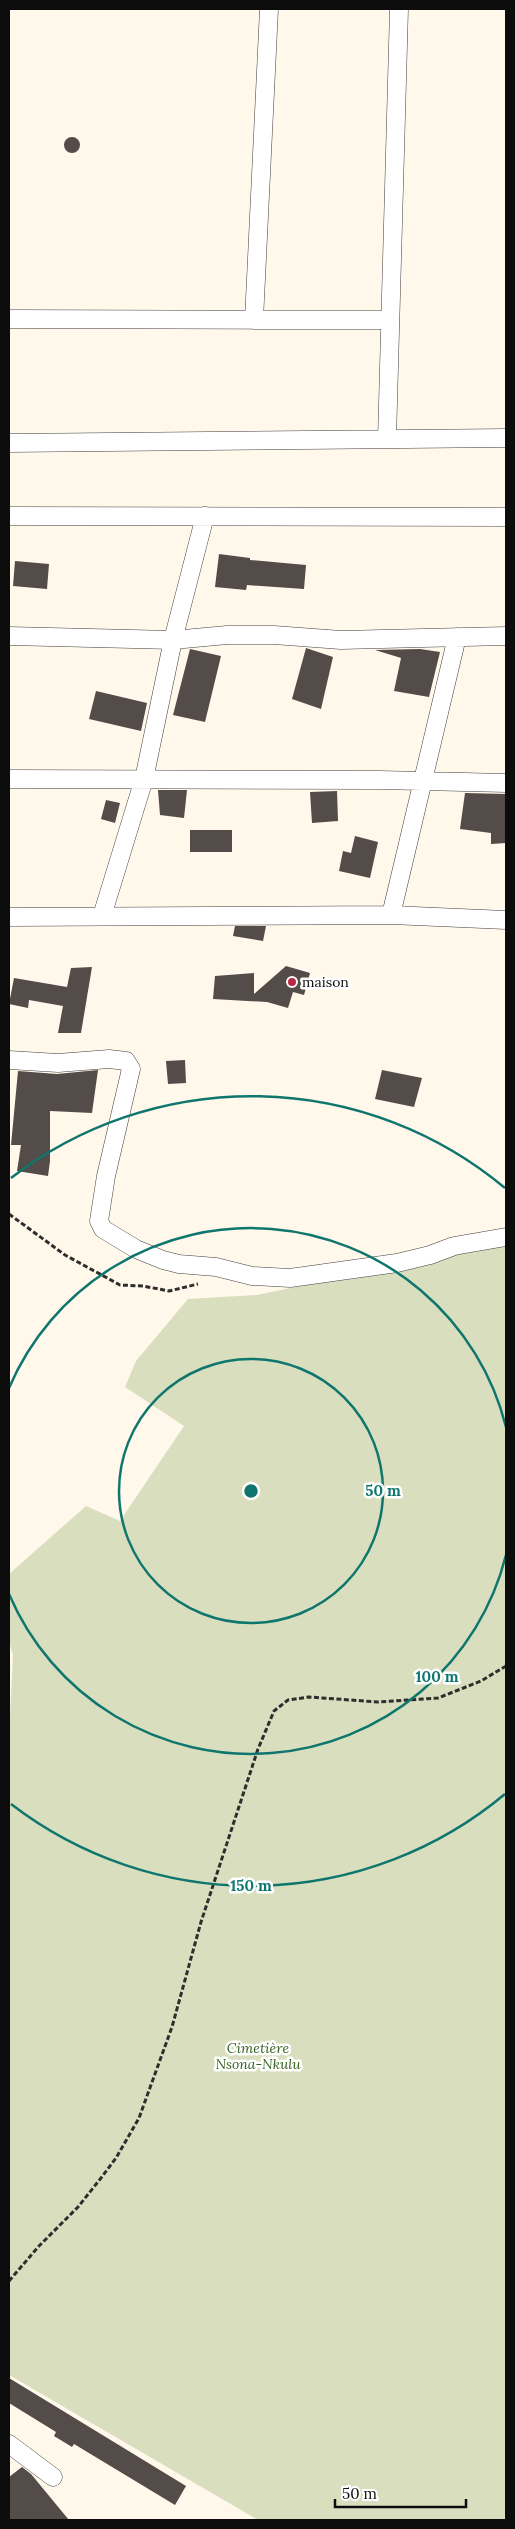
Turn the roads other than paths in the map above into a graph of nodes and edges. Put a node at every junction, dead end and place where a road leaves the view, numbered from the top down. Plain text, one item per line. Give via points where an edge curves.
1 (269, 9) edge
2 (399, 9) edge
3 (9, 319) edge
4 (254, 320) junction
5 (389, 320) junction
6 (506, 438) edge
7 (387, 439) junction
8 (9, 443) edge
9 (9, 516) edge
10 (204, 516) junction
11 (506, 517) edge
12 (9, 636) edge
13 (506, 636) edge
14 (457, 637) junction
15 (173, 640) junction
16 (9, 779) edge
17 (144, 779) junction
18 (423, 781) junction
19 (506, 783) edge
20 (391, 915) junction
21 (102, 916) junction
22 (9, 917) edge
23 (506, 920) edge
24 (9, 1060) edge
25 (506, 1236) edge
26 (9, 2444) edge
27 (53, 2477) dead end

1 - 4 street
2 - 5 street
3 - 4 street
4 - 5 street
5 - 7 street
6 - 7 street
7 - 8 street
9 - 10 street
10 - 11 street
10 - 15 street
12 - 15 street
13 - 14 street
14 - 15 street via 341,640 246,635
14 - 18 street
15 - 17 street
16 - 17 street
17 - 18 street
17 - 21 street
18 - 19 street
18 - 20 street
20 - 21 street
20 - 23 street
21 - 22 street
24 - 25 street via 126,1061 131,1069 106,1176 100,1226 136,1249 163,1260 252,1276 290,1278 397,1262
26 - 27 street

